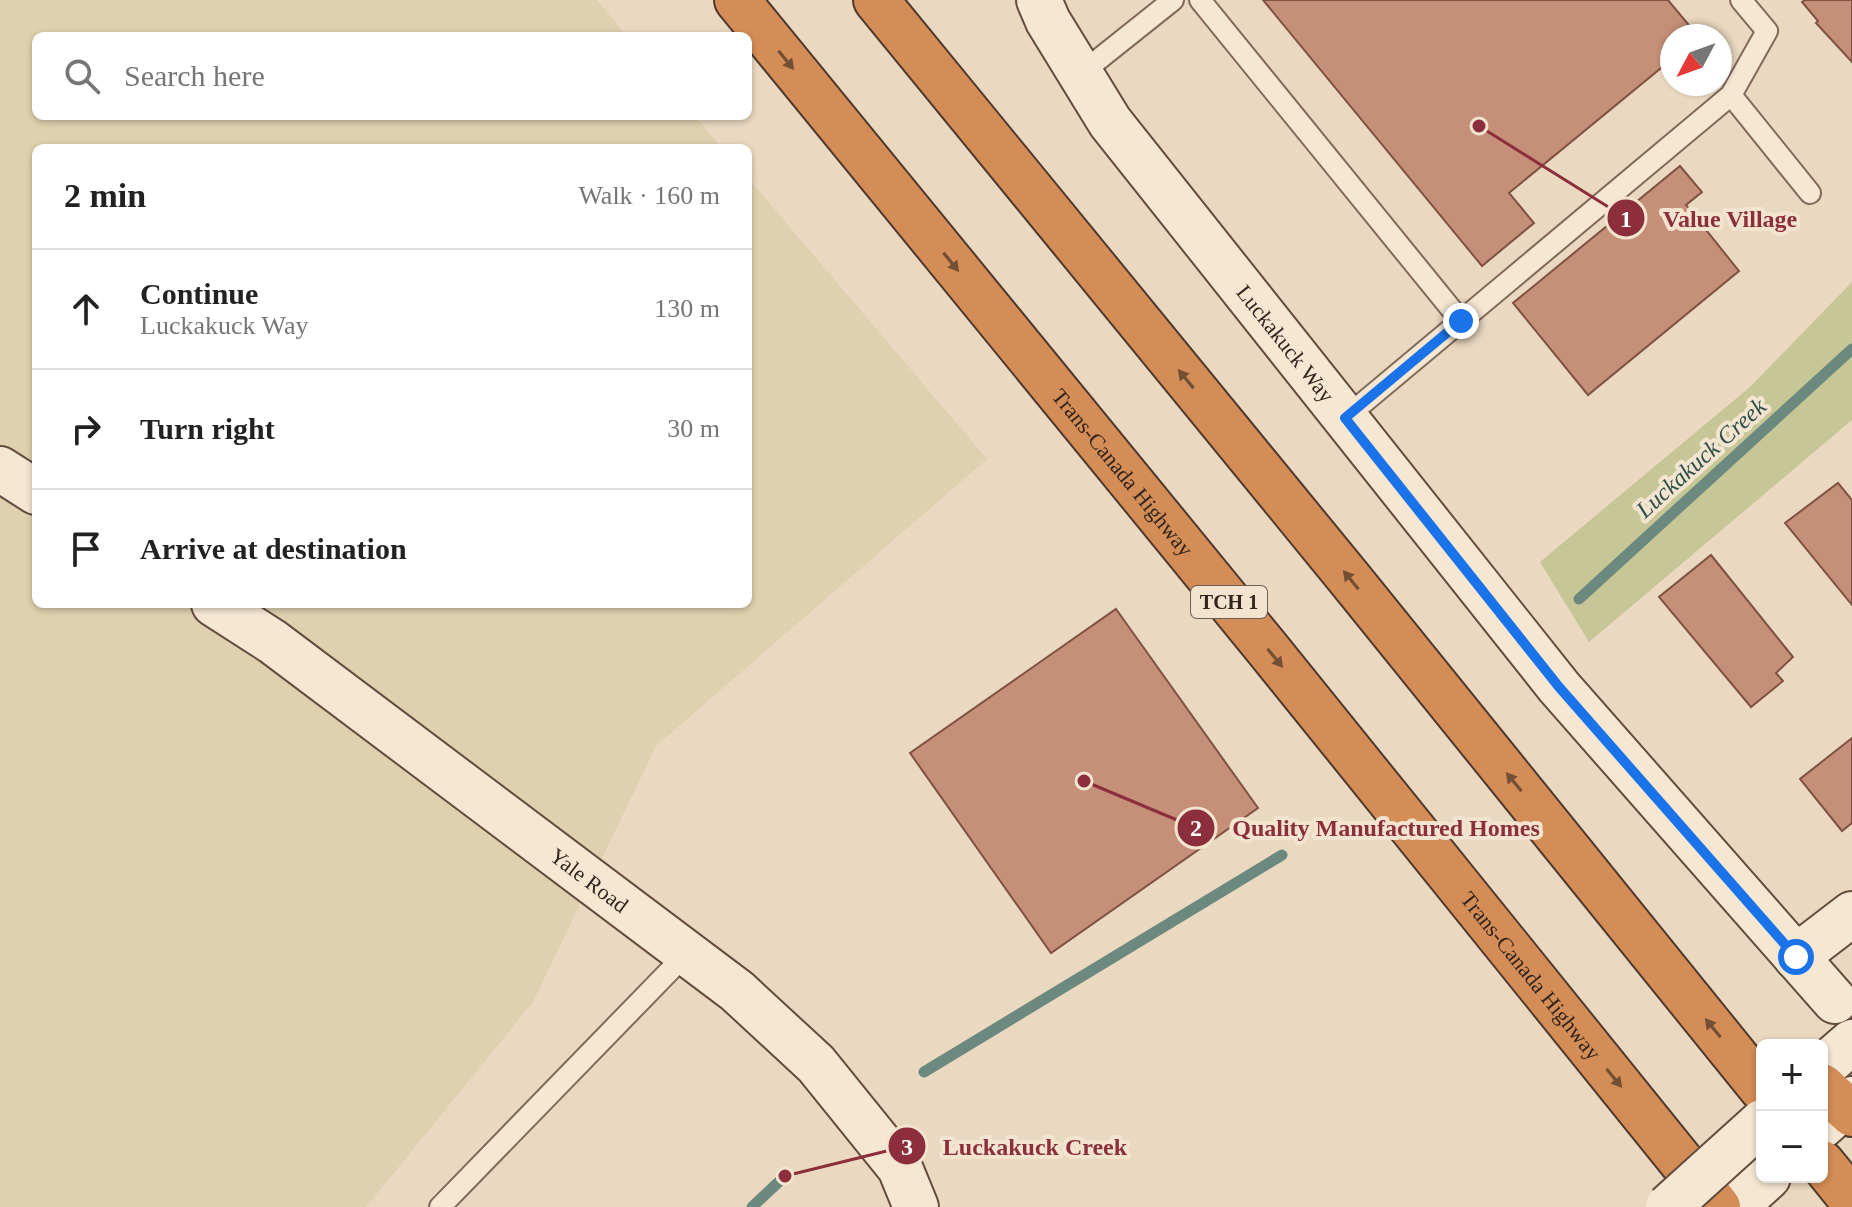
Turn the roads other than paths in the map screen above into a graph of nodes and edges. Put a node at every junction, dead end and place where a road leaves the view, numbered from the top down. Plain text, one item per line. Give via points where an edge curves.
1 (737, 0) edge
2 (876, 0) edge
3 (1039, 0) edge
4 (1173, 0) edge
5 (1200, 0) edge
6 (1741, 0) edge
7 (1079, 75) junction
8 (1732, 93) edge
9 (1730, 96) edge
10 (1732, 96) edge
11 (1810, 193) dead end
12 (1461, 321) junction
13 (1345, 418) junction
14 (0, 469) edge
15 (32, 489) edge
16 (220, 608) edge
17 (1852, 914) edge
18 (687, 953) junction
19 (1796, 957) junction
20 (1835, 1001) dead end
21 (1852, 1042) edge
22 (1828, 1063) edge
23 (1756, 1082) edge
24 (1756, 1127) edge
25 (1828, 1170) edge
26 (1761, 1183) edge
27 (1852, 1200) edge
28 (440, 1207) edge
29 (916, 1207) edge
30 (1668, 1207) edge
31 (1718, 1207) edge
32 (1735, 1207) edge

1 -> 31 highway, Trans-Canada Highway / TCH 1
23 -> 2 highway
3 - 7 street, Luckakuck Way
4 - 7 lane
5 - 12 lane
6 - 8 lane via 1767,31
7 - 13 street, Luckakuck Way via 1110,122
9 - 12 lane
10 - 11 lane
12 - 13 lane
13 - 19 street, Luckakuck Way via 1559,687
14 - 15 street
16 - 18 street, Yale Road via 273,642
17 - 19 street
18 - 28 lane
18 - 29 street, Yale Road via 816,1064 900,1168
19 - 20 street, Luckakuck Way
21 - 22 street
24 - 30 street, bridge
25 - 27 highway
26 - 32 street

